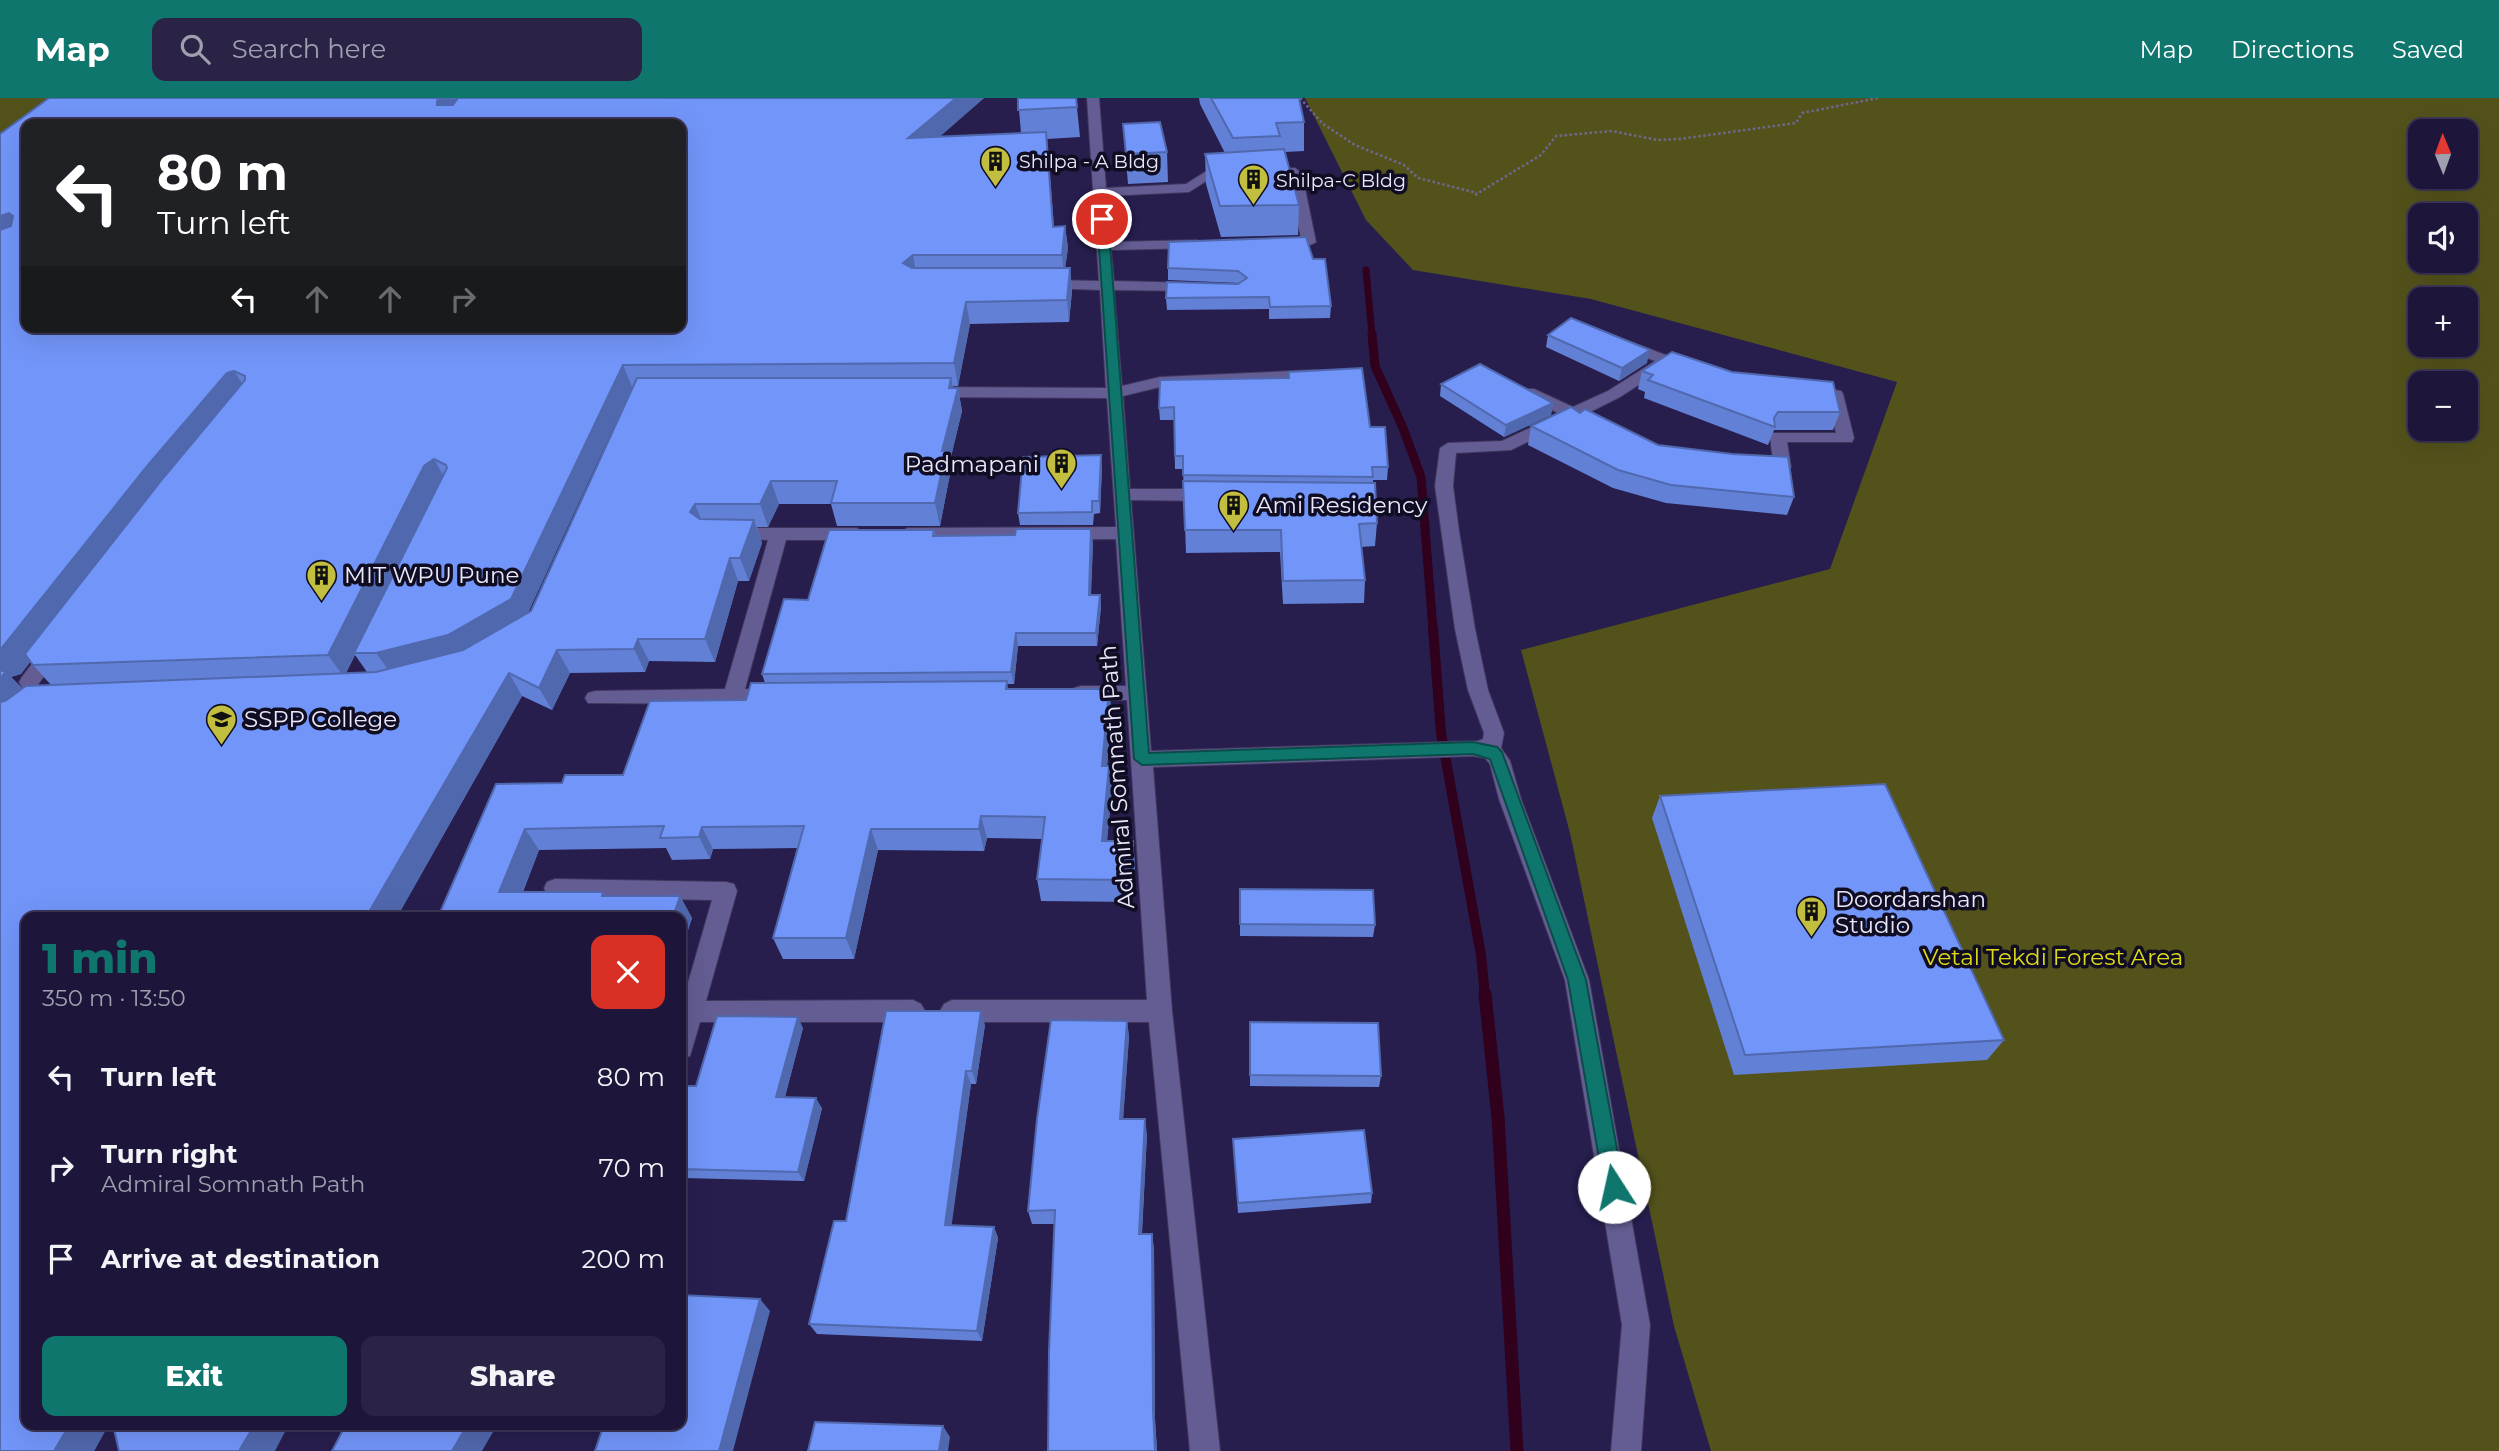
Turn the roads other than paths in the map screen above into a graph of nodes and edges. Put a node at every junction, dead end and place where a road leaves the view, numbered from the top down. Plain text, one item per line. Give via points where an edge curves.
1 (1093, 98) edge
2 (1101, 192) junction
3 (1269, 243) edge
4 (1215, 244) edge
5 (1105, 246) junction
6 (1026, 284) edge
7 (1107, 284) junction
8 (1212, 288) edge
9 (1613, 340) edge
10 (1665, 361) junction
11 (1704, 373) edge
12 (1328, 375) edge
13 (1510, 382) edge
14 (909, 392) edge
15 (1809, 392) edge
16 (1115, 393) junction
17 (1573, 414) junction
18 (1601, 428) edge
19 (1745, 466) edge
20 (1123, 494) junction
21 (1224, 495) edge
22 (1125, 533) junction
23 (710, 534) edge
24 (779, 534) junction
25 (63, 637) edge
26 (1137, 693) junction
27 (1068, 694) edge
28 (789, 696) edge
29 (733, 697) junction
30 (596, 698) dead end
31 (41, 699) edge
32 (1478, 748) junction
33 (1142, 759) junction
34 (555, 888) dead end
35 (1160, 1011) junction
36 (691, 1012) junction
37 (686, 1030) edge
38 (1205, 1451) edge
39 (1626, 1451) edge

1 - 2 street, Admiral Somnath Path
2 - 3 street via 1189,188 1205,176 1290,171 1295,174 1309,242
2 - 5 street, Admiral Somnath Path
4 - 5 street
5 - 7 street, Admiral Somnath Path
6 - 7 street
7 - 8 street
7 - 16 street, Admiral Somnath Path
9 - 10 street
10 - 11 street
10 - 17 street
12 - 16 street via 1160,382
13 - 17 street
14 - 16 street
15 - 19 street via 1835,394 1846,438 1778,437 1782,467
16 - 20 street, Admiral Somnath Path
17 - 18 street
17 - 32 street via 1504,446 1448,448 1444,486 1465,629 1478,690 1494,733 1493,743
20 - 21 street
20 - 22 street, Admiral Somnath Path
22 - 24 street
22 - 26 street, Admiral Somnath Path
23 - 24 street
24 - 29 street
25 - 31 street via 20,683 44,689
26 - 27 street
26 - 33 street, Admiral Somnath Path
28 - 29 street
29 - 30 street
32 - 33 street
32 - 39 street via 1491,751 1500,761 1577,980 1636,1325
33 - 35 street, Admiral Somnath Path
34 - 36 street via 726,891
35 - 36 street
35 - 38 street, Admiral Somnath Path
36 - 37 street

